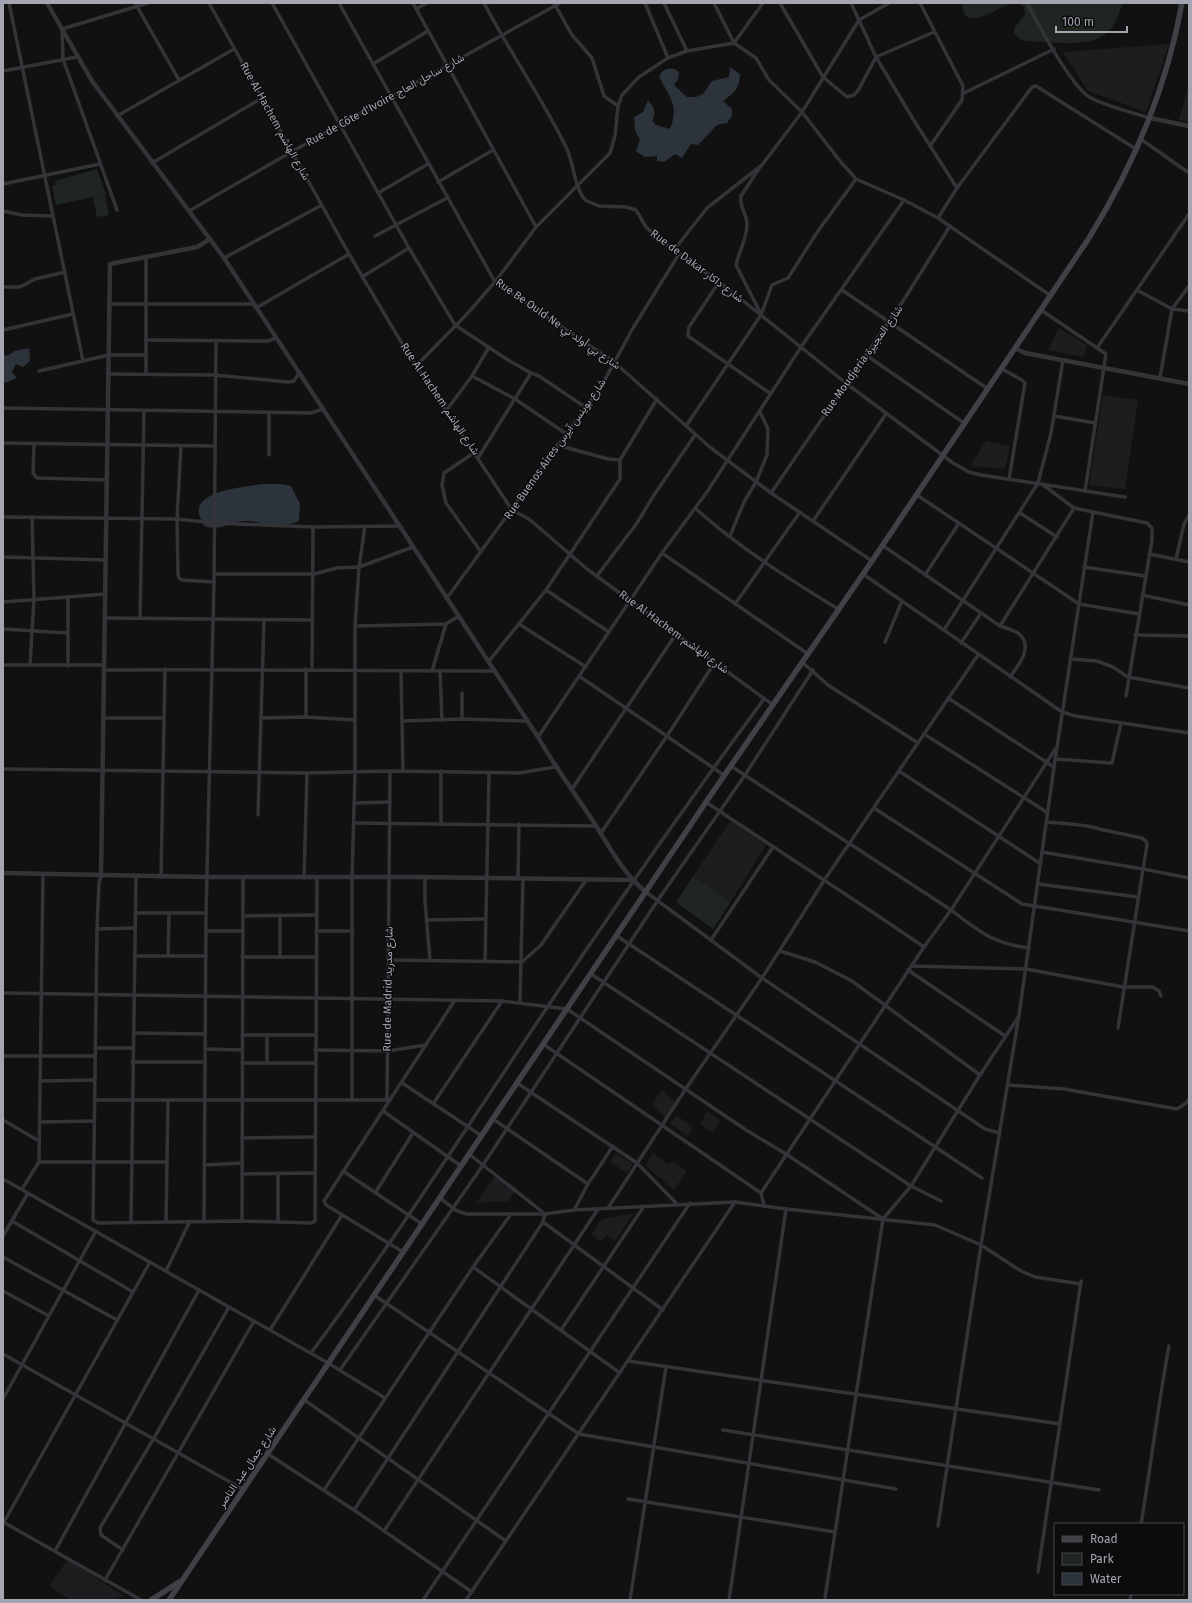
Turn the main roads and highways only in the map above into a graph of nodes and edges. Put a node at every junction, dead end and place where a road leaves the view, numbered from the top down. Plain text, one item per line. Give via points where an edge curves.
1 (1182, 3) edge
2 (181, 1581) junction
3 (151, 1600) edge
4 (169, 1600) edge

1 - 2 main road, شارع جمال عبد الناصر via 1166,66 1142,140 1107,209 944,455 706,802
2 - 3 main road, شارع جمال عبد الناصر
2 - 4 main road, شارع جمال عبد الناصر

